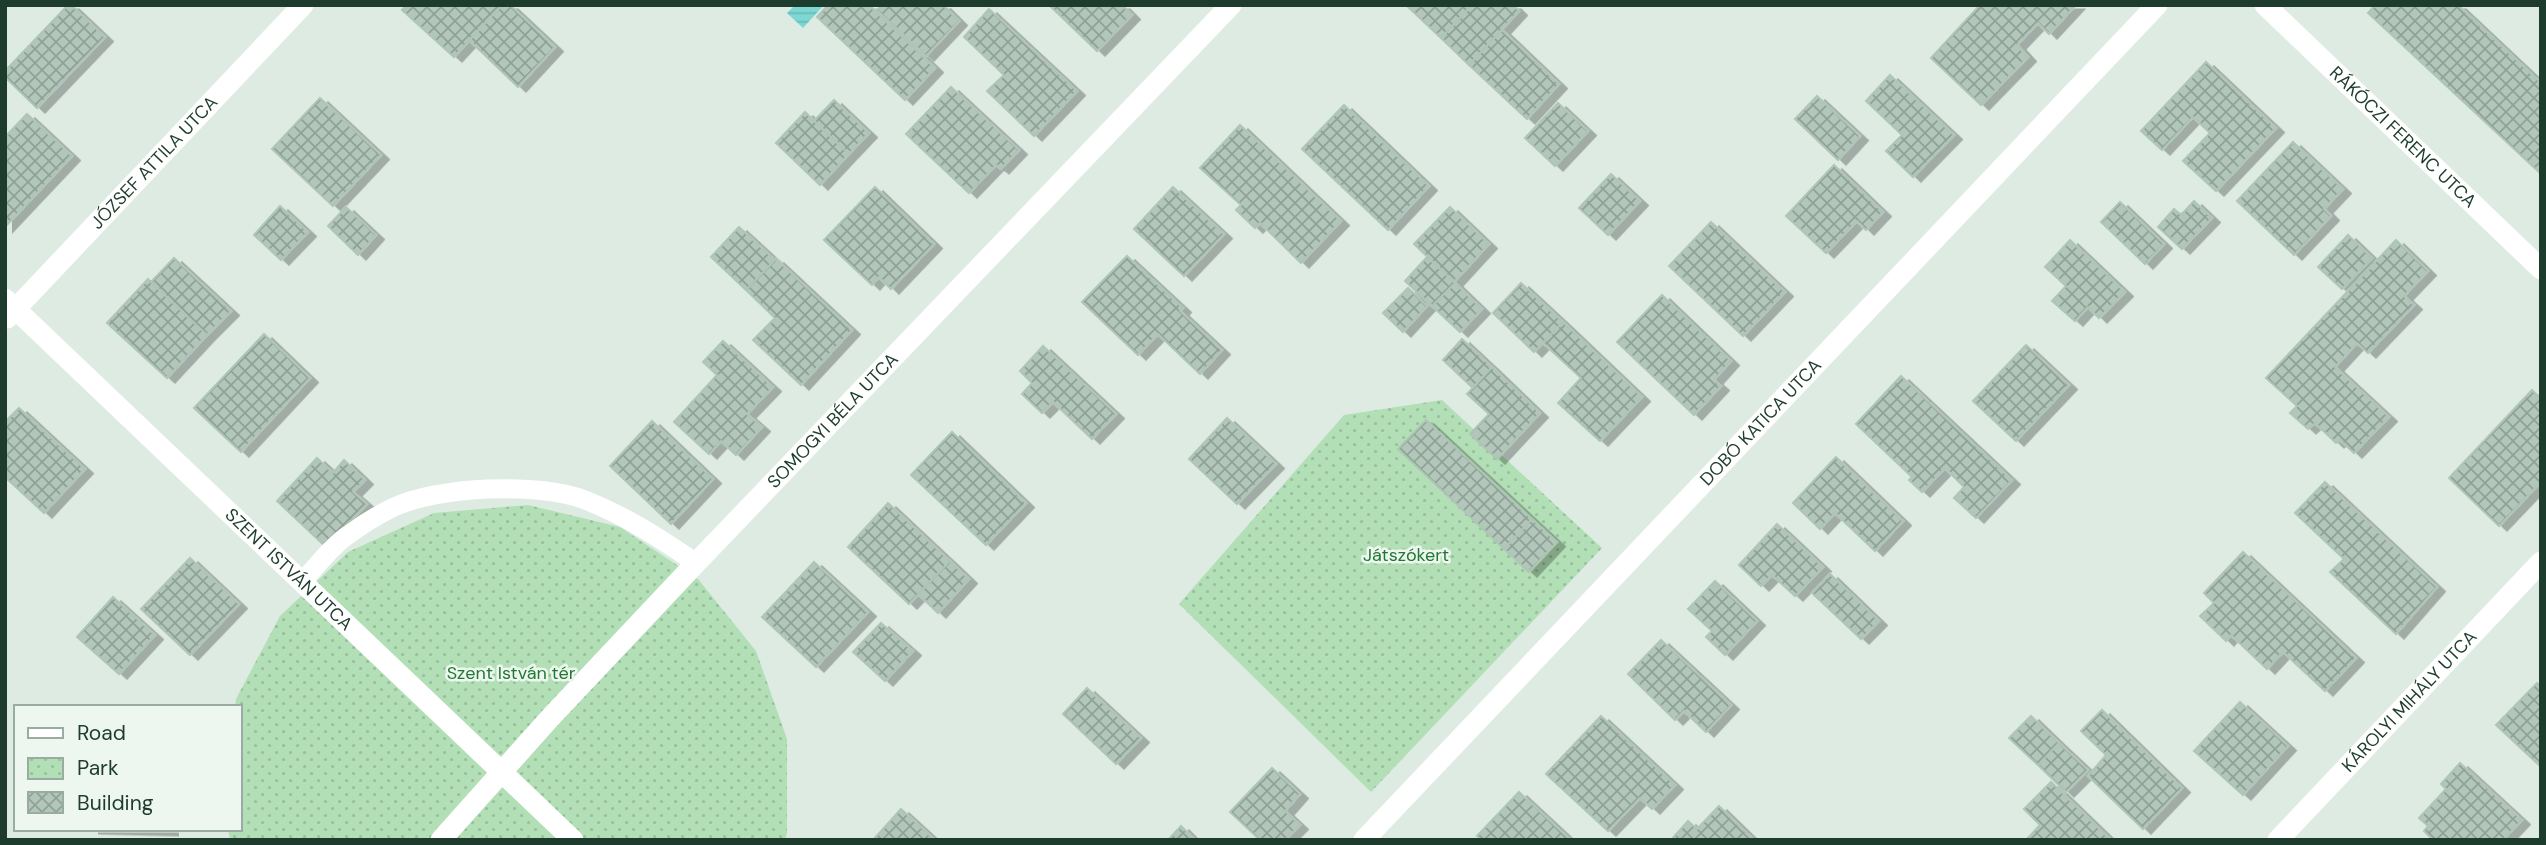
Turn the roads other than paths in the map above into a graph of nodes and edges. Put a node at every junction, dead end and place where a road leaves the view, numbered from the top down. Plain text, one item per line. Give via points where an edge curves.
1 (303, 5) edge
2 (1231, 5) edge
3 (2157, 5) edge
4 (2265, 5) edge
5 (2541, 269) edge
6 (9, 309) edge
7 (2541, 562) edge
8 (696, 563) junction
9 (302, 582) junction
10 (502, 771) junction
11 (441, 840) edge
12 (573, 840) edge
13 (1364, 840) edge
14 (2278, 840) edge

1 - 6 street, JÓZSEF ATTILA UTCA
2 - 8 street, SOMOGYI BÉLA UTCA
3 - 13 street, DOBÓ KATICA UTCA
4 - 5 street, RÁKÓCZI FERENC UTCA
6 - 9 street, SZENT ISTVÁN UTCA
7 - 14 street, KÁROLYI MIHÁLY UTCA
8 - 9 lane via 619,514 583,499 543,491 493,489 436,496 393,508 348,535
8 - 10 street, SOMOGYI BÉLA UTCA
9 - 10 street, SZENT ISTVÁN UTCA
10 - 11 street, SOMOGYI BÉLA UTCA
10 - 12 street, SZENT ISTVÁN UTCA

